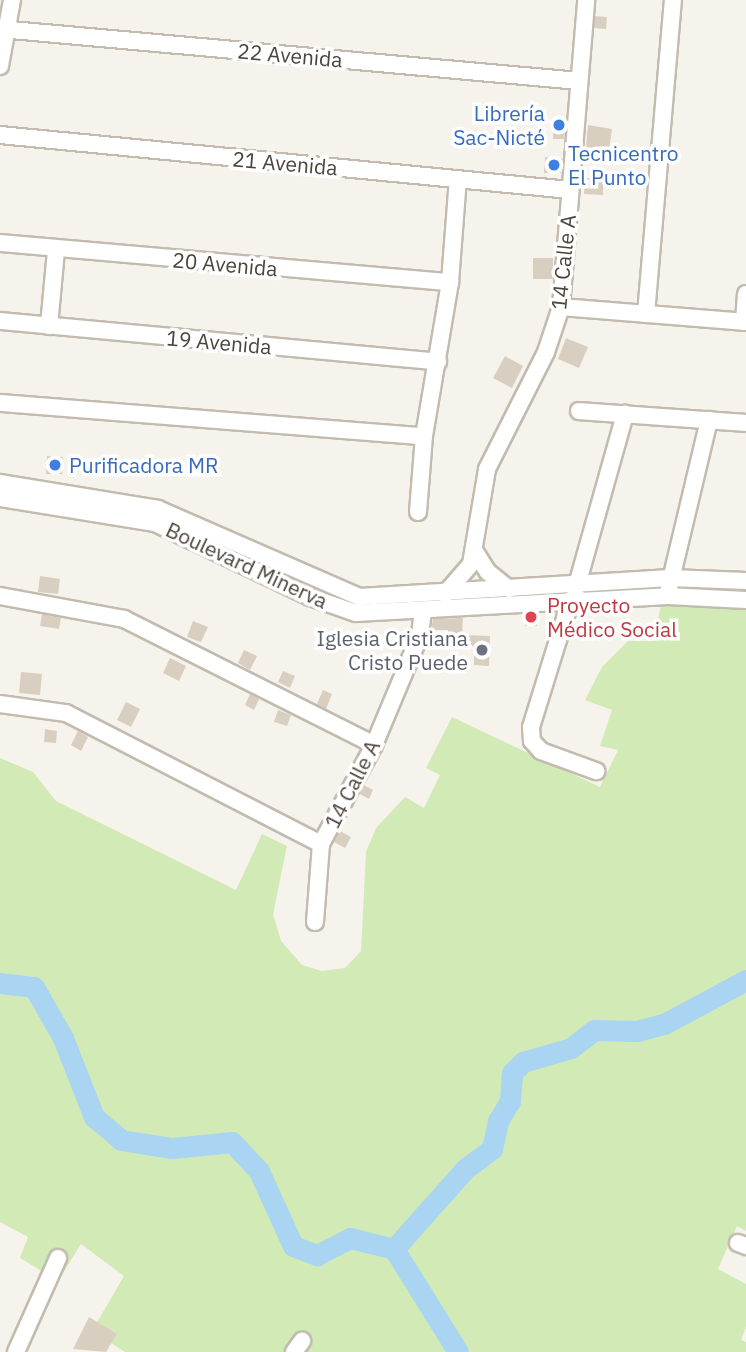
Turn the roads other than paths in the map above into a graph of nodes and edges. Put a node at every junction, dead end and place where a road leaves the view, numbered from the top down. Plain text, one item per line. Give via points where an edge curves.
1 (12, 0) edge
2 (586, 0) edge
3 (673, 0) edge
4 (4, 29) edge
5 (0, 66) edge
6 (579, 81) junction
7 (0, 135) edge
8 (458, 179) junction
9 (570, 190) junction
10 (0, 243) edge
11 (56, 250) junction
12 (450, 282) junction
13 (746, 294) edge
14 (561, 307) junction
15 (646, 314) junction
16 (0, 321) edge
17 (745, 322) edge
18 (49, 326) junction
19 (438, 362) junction
20 (0, 404) edge
21 (579, 411) dead end
22 (625, 414) junction
23 (709, 420) junction
24 (746, 423) edge
25 (424, 436) junction
26 (0, 483) edge
27 (0, 498) edge
28 (418, 512) dead end
29 (474, 550) junction
30 (670, 578) junction
31 (746, 581) edge
32 (509, 589) junction
33 (574, 592) junction
34 (445, 594) junction
35 (0, 596) edge
36 (668, 596) junction
37 (746, 600) edge
38 (423, 611) junction
39 (0, 704) edge
40 (374, 745) junction
41 (596, 771) dead end
42 (321, 844) junction
43 (315, 922) dead end
44 (58, 1258) dead end
45 (16, 1352) edge

1 - 4 street
2 - 6 street, 14 Calle A
3 - 15 street
4 - 5 street
4 - 6 street, 22 Avenida
6 - 9 street, 14 Calle A
7 - 8 street, 21 Avenida
8 - 9 street, 21 Avenida
8 - 12 street
9 - 14 street, 14 Calle A
10 - 11 street, 20 Avenida
11 - 12 street, 20 Avenida
11 - 18 street
12 - 19 street
13 - 17 street
14 - 15 street
14 - 29 street, 14 Calle A via 546,352 486,470
15 - 17 street
16 - 18 street, 19 Avenida
18 - 19 street, 19 Avenida
19 - 25 street
20 - 25 street
21 - 22 street
22 - 23 street
22 - 33 street
23 - 24 street
23 - 30 street
25 - 28 street
26 - 34 street, Boulevard Minerva via 158,509 359,597
27 - 38 street, Boulevard Minerva via 155,523 310,597 356,613
29 - 32 street via 488,572
29 - 34 street, 14 Calle A via 464,576
30 - 31 street, Boulevard Minerva
30 - 33 street, Boulevard Minerva via 628,580
30 - 36 street
32 - 33 street, Boulevard Minerva
32 - 34 street, Boulevard Minerva
33 - 36 street, Boulevard Minerva
33 - 38 street, Boulevard Minerva
33 - 41 street via 531,727 531,741 541,751
35 - 40 street via 124,619
36 - 37 street, Boulevard Minerva
38 - 40 street, 14 Calle A via 420,635
39 - 42 street via 66,713
40 - 42 street, 14 Calle A
42 - 43 street, 14 Calle A
44 - 45 street

